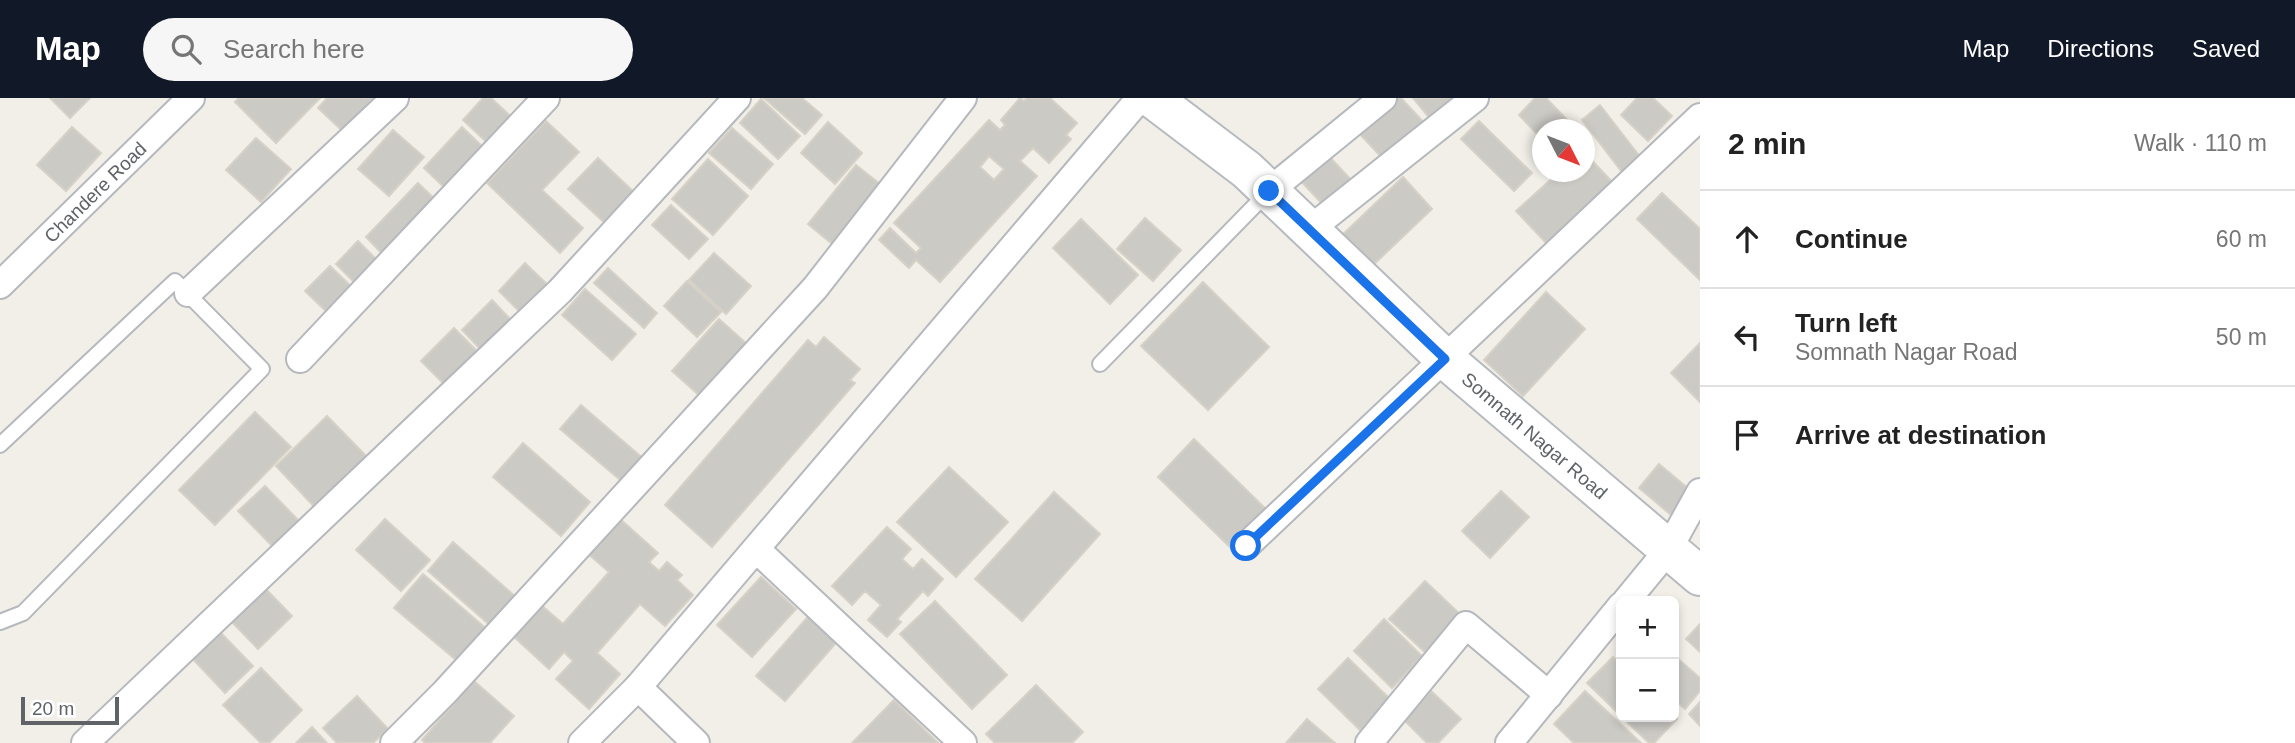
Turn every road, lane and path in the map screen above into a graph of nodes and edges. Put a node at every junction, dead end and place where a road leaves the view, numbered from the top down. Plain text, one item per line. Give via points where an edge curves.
1 (191, 98) edge
2 (396, 98) edge
3 (546, 98) edge
4 (737, 98) edge
5 (963, 98) edge
6 (1140, 98) edge
7 (1152, 98) edge
8 (1383, 98) edge
9 (1475, 98) edge
10 (1700, 117) edge
11 (1269, 191) junction
12 (1309, 230) junction
13 (0, 285) edge
14 (188, 293) junction
15 (300, 359) dead end
16 (1445, 359) junction
17 (1100, 364) dead end
18 (0, 445) edge
19 (1700, 492) edge
20 (1246, 546) dead end
21 (756, 549) junction
22 (1668, 550) junction
23 (1700, 576) edge
24 (1630, 596) edge
25 (1616, 612) edge
26 (0, 622) edge
27 (638, 687) junction
28 (1549, 695) junction
29 (85, 743) edge
30 (394, 743) edge
31 (582, 743) edge
32 (696, 743) edge
33 (963, 743) edge
34 (1369, 743) edge
35 (1508, 743) edge

1 - 13 street, Chandere Road
2 - 14 street
3 - 15 street
4 - 29 street via 560,291
5 - 30 street via 816,288
6 - 21 street
7 - 11 street, Somnath Nagar Road
8 - 11 street
9 - 12 street
10 - 16 street
11 - 12 street, Somnath Nagar Road
11 - 17 lane
12 - 16 street, Somnath Nagar Road
14 - 18 lane via 175,281
14 - 26 lane via 262,369 23,613
16 - 20 street
16 - 22 street, Somnath Nagar Road
19 - 22 street
21 - 27 street
21 - 33 street
22 - 23 street, Somnath Nagar Road
22 - 24 street
25 - 28 street
27 - 31 street
27 - 32 street
28 - 34 street via 1466,625
28 - 35 street

